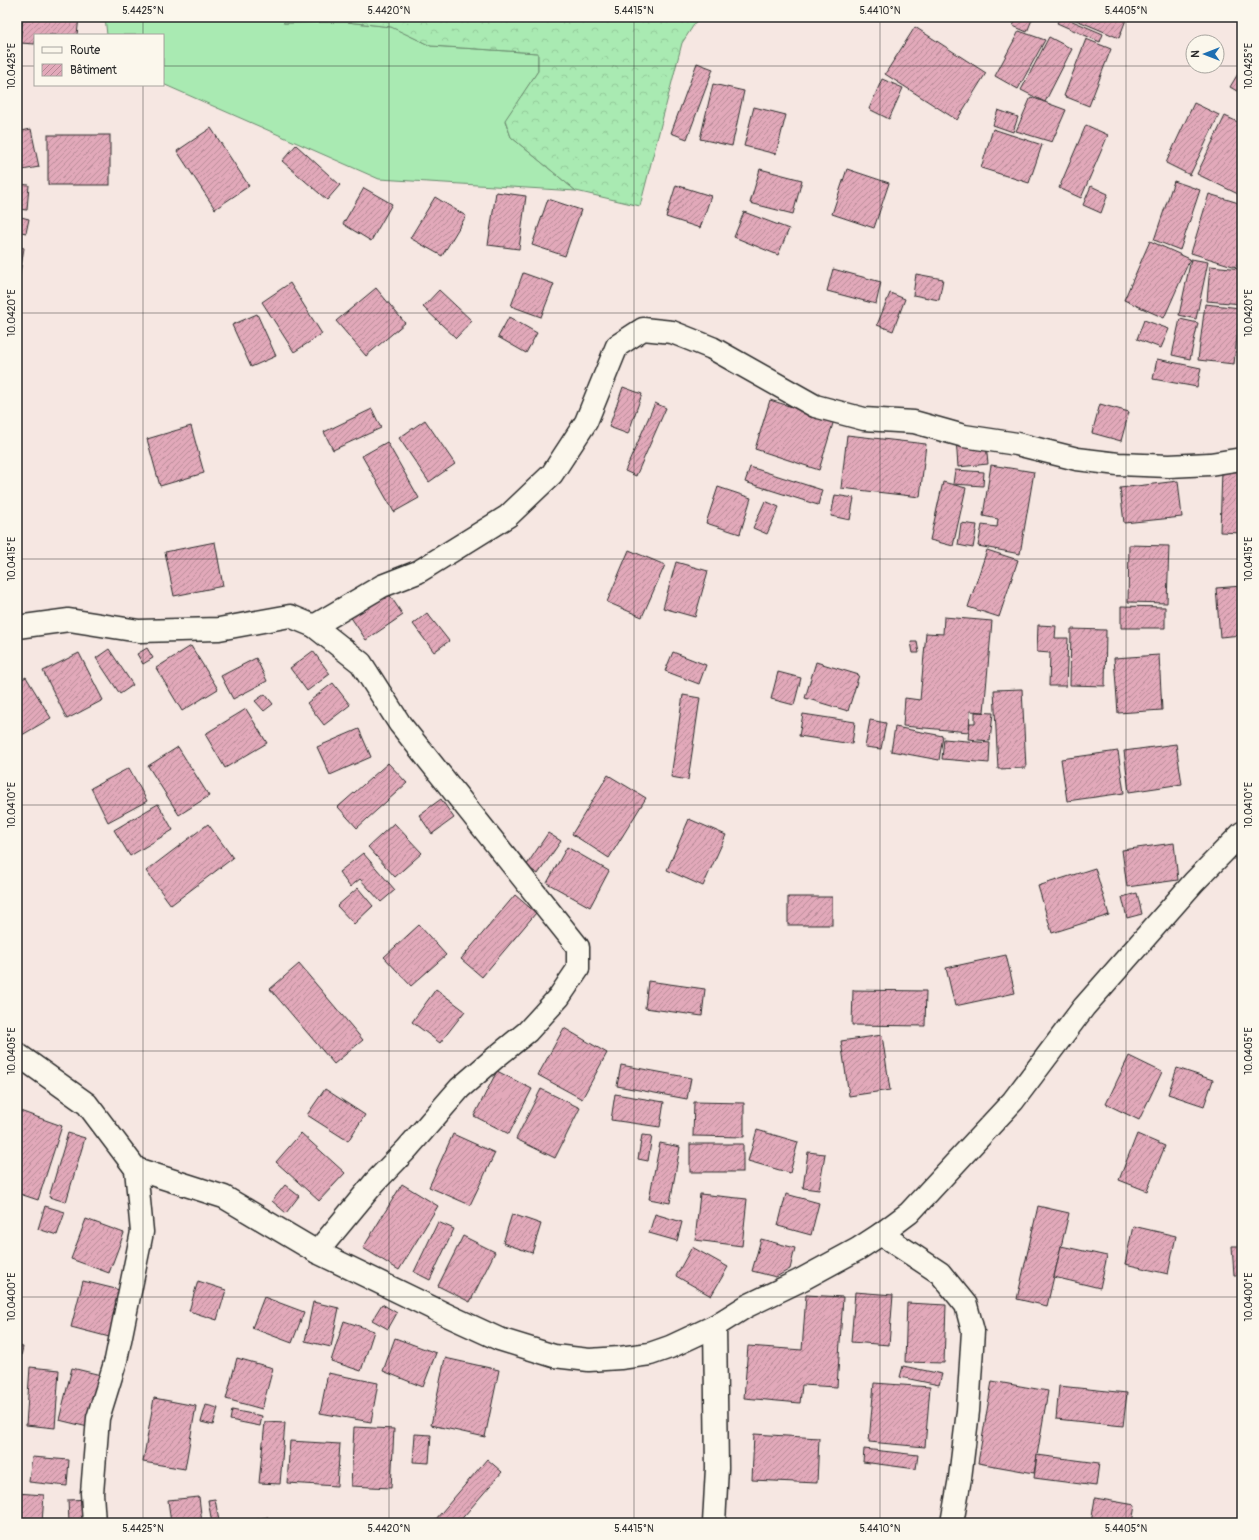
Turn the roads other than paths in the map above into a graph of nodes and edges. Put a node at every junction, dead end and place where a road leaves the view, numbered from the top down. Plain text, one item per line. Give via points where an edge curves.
1 (1242, 459) edge
2 (314, 626) junction
3 (17, 627) edge
4 (1242, 833) edge
5 (17, 1054) edge
6 (136, 1169) junction
7 (881, 1234) junction
8 (317, 1252) junction
9 (715, 1326) junction
10 (94, 1523) edge
11 (714, 1523) edge
12 (952, 1523) edge

1 - 2 street via 1169,466 1118,464 1077,459 1017,444 964,436 914,422 864,419 815,406 712,348 672,332 643,329 617,346 586,422 552,474 508,516 418,572 382,586
2 - 3 street via 290,616 219,629 139,631 69,620
2 - 8 street via 361,663 400,724 578,947 578,969 559,998 527,1032 460,1088 375,1182
4 - 7 street via 1194,882 1084,1007 1013,1101 909,1213
5 - 6 street via 87,1104
6 - 8 street via 224,1197
6 - 10 street via 142,1232 116,1360 98,1418 92,1493
7 - 9 street
7 - 12 street via 940,1273 966,1305 973,1331 968,1411
8 - 9 street via 499,1339 554,1356 589,1360 650,1354
9 - 11 street via 717,1468

